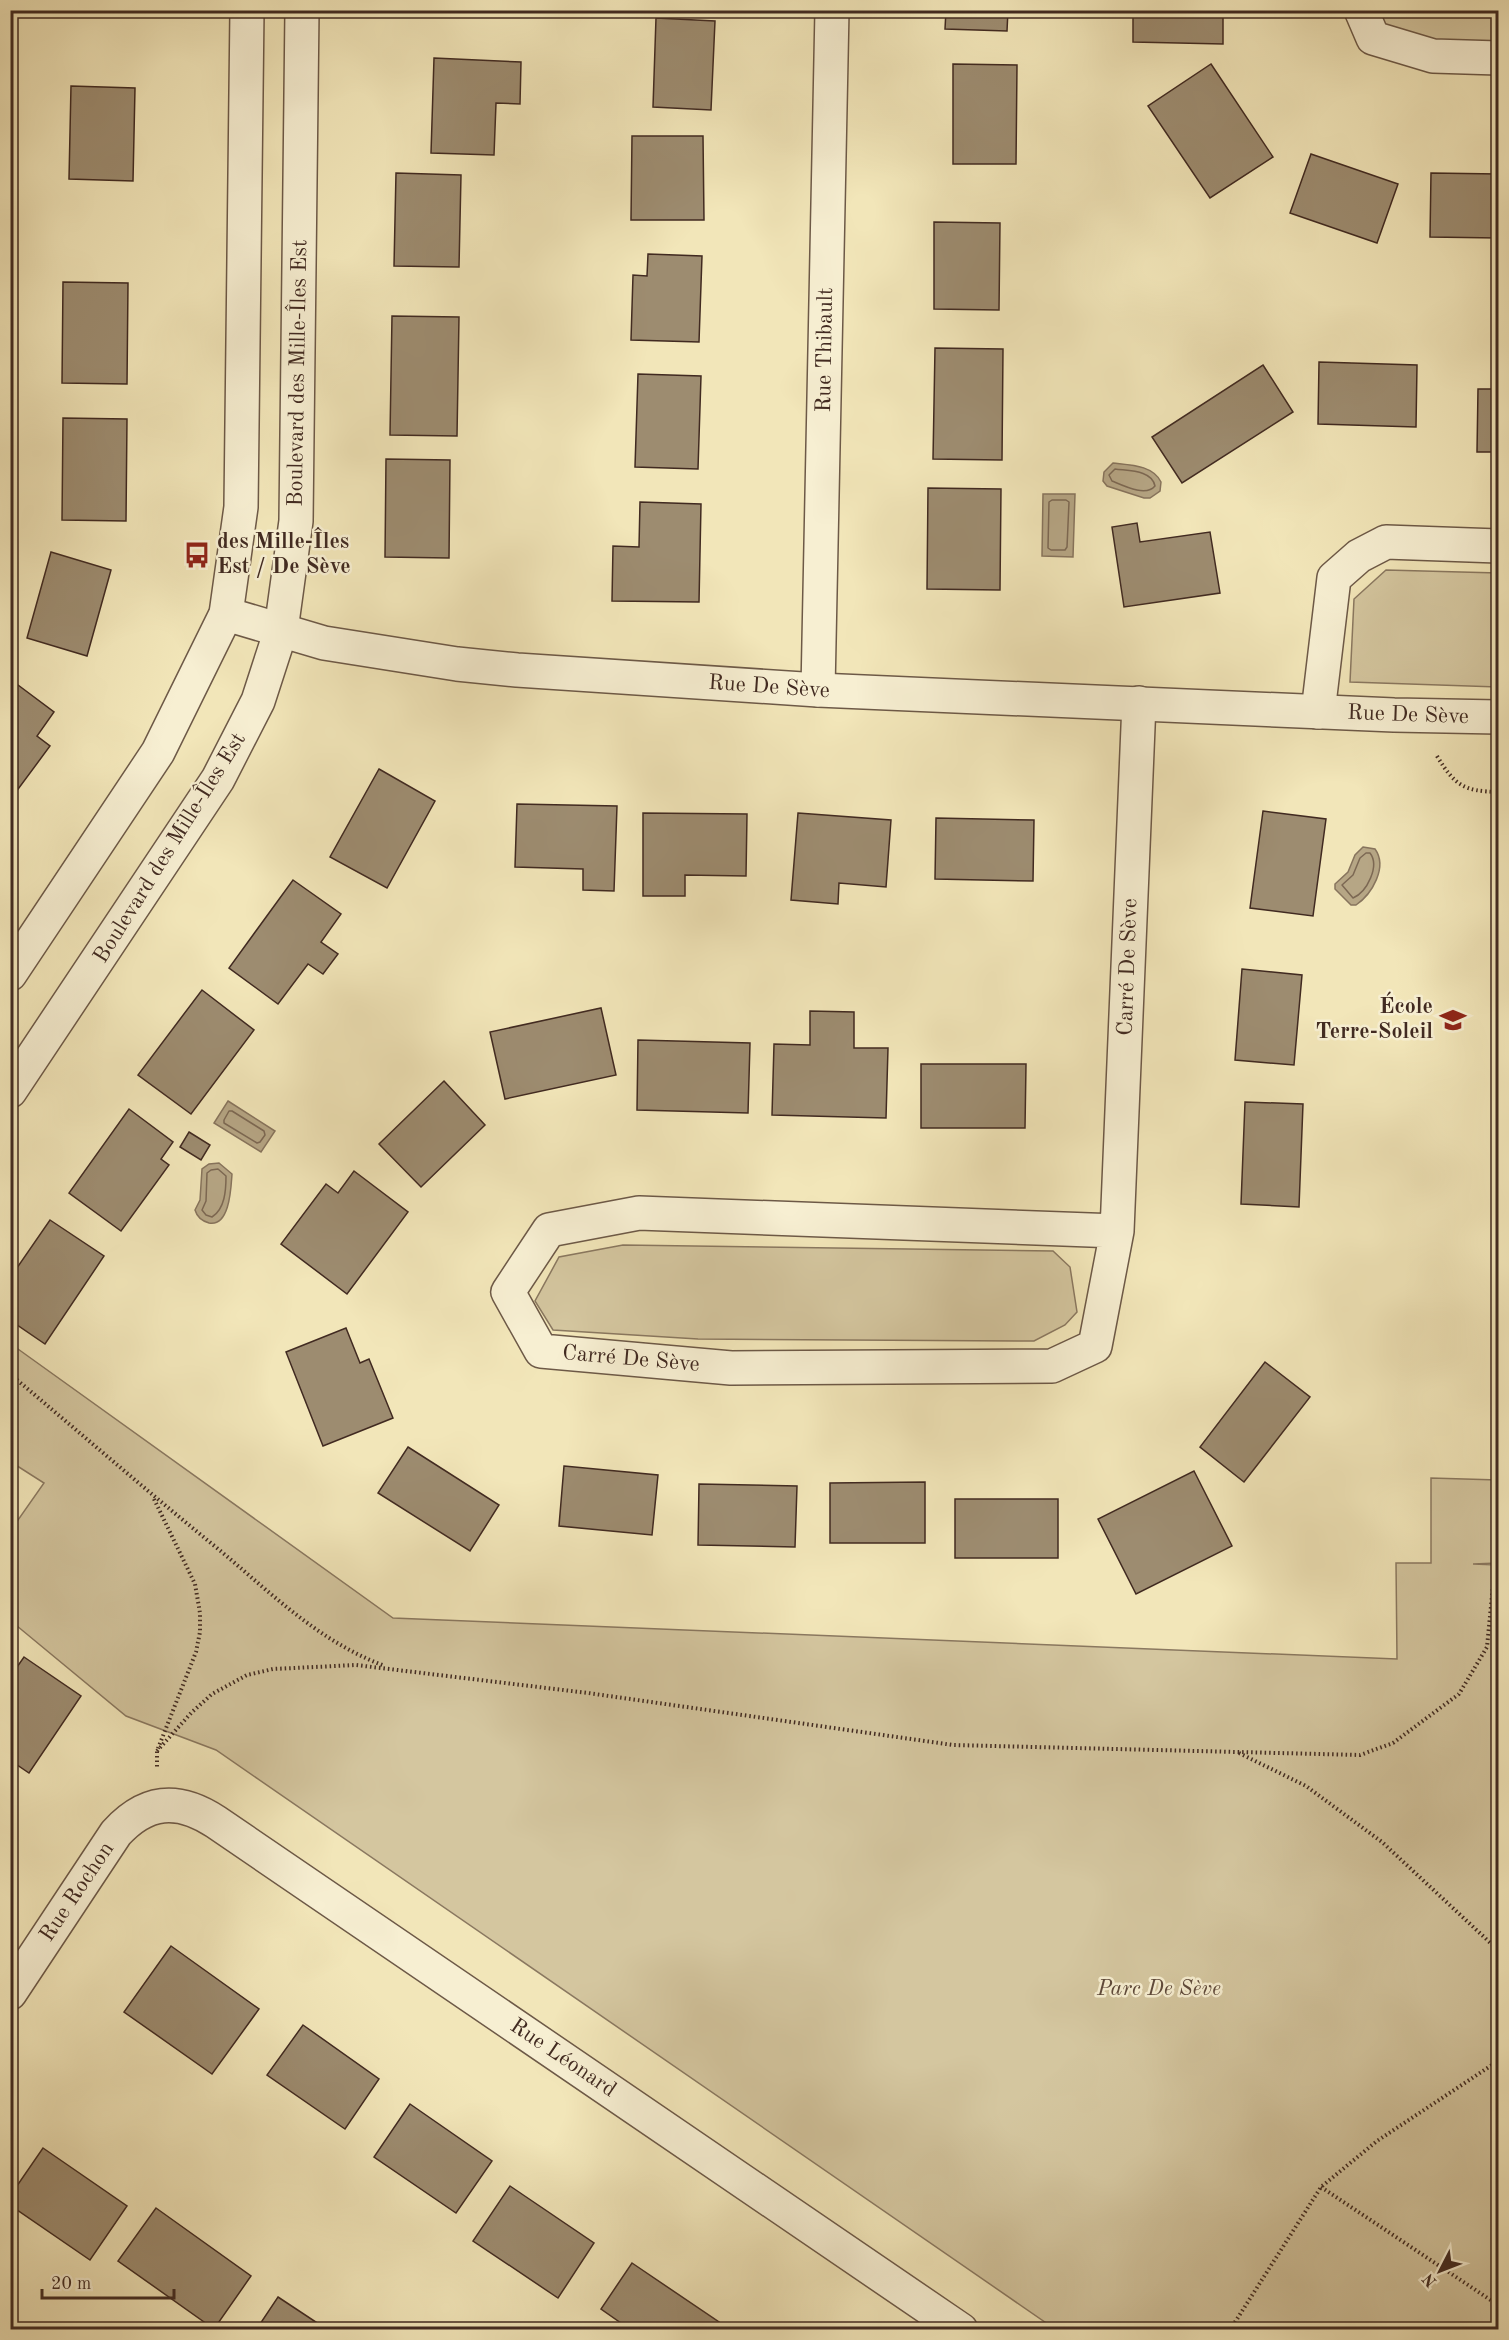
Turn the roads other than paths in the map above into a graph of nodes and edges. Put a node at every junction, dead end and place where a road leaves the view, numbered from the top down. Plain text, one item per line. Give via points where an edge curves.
1 (247, 10) edge
2 (302, 10) edge
3 (832, 10) edge
4 (1361, 10) edge
5 (1498, 58) edge
6 (1498, 546) edge
7 (226, 614) junction
8 (281, 630) junction
9 (818, 690) junction
10 (1139, 704) junction
11 (1318, 712) junction
12 (1498, 717) edge
13 (10, 974) edge
14 (10, 1091) edge
15 (1118, 1231) junction
16 (157, 1806) joint
17 (10, 1993) edge
18 (961, 2330) edge

1 - 7 street via 241,507
2 - 8 street, Boulevard des Mille-Îles Est via 296,521
3 - 9 street, Rue Thibault
4 - 5 street via 1374,38 1433,56
6 - 11 street, Rue De Sève via 1386,542 1359,556 1334,578
7 - 8 street, Rue De Sève
7 - 13 street via 153,760
8 - 9 street, Rue De Sève via 324,643 457,664
8 - 14 street, Boulevard des Mille-Îles Est via 258,701 218,779
9 - 10 street, Rue De Sève
10 - 11 street, Rue De Sève
10 - 15 street, Carré De Sève
11 - 12 street, Rue De Sève
15 - 15 street, Carré De Sève via 639,1213 549,1230 508,1292 541,1351 731,1368 1052,1366 1095,1346
16 - 17 street, Rue Rochon via 137,1814 116,1833
16 - 18 street, Rue Léonard via 177,1805 204,1814

